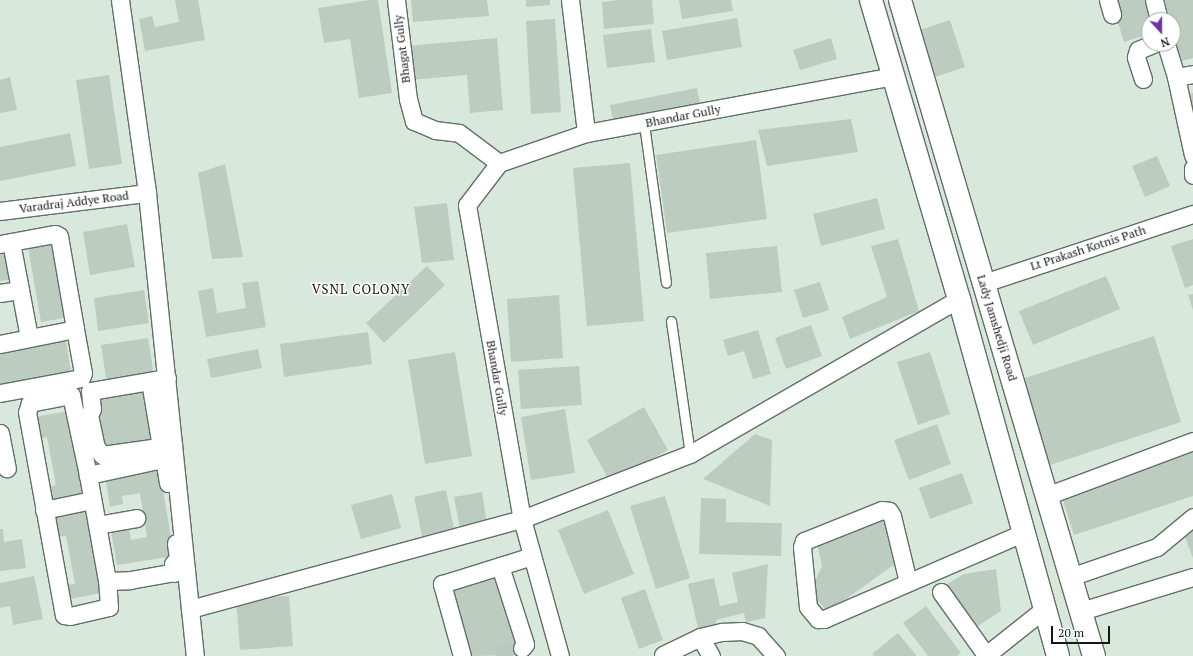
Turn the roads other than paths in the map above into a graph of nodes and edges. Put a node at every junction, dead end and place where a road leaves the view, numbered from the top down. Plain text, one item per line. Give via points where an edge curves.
1 (120, 0) edge
2 (396, 0) edge
3 (570, 0) edge
4 (871, 0) edge
5 (900, 0) edge
6 (1154, 0) edge
7 (1157, 12) edge
8 (1141, 49) edge
9 (1168, 52) edge
10 (1193, 74) edge
11 (894, 76) junction
12 (1176, 78) junction
13 (1143, 79) dead end
14 (644, 124) junction
15 (586, 133) junction
16 (1193, 155) edge
17 (499, 163) junction
18 (1193, 168) edge
19 (1193, 175) edge
20 (147, 193) junction
21 (0, 211) edge
22 (1193, 214) edge
23 (6, 243) edge
24 (666, 282) dead end
25 (984, 283) junction
26 (20, 290) junction
27 (0, 293) edge
28 (959, 299) junction
29 (671, 321) dead end
30 (75, 329) junction
31 (29, 337) junction
32 (0, 344) edge
33 (159, 380) junction
34 (0, 394) edge
35 (0, 433) edge
36 (1193, 441) edge
37 (167, 446) junction
38 (690, 454) junction
39 (7, 468) dead end
40 (88, 475) junction
41 (1046, 496) junction
42 (92, 500) junction
43 (44, 510) junction
44 (1193, 517) edge
45 (136, 518) dead end
46 (522, 519) junction
47 (97, 525) junction
48 (1023, 534) junction
49 (532, 556) junction
50 (500, 566) junction
51 (180, 572) junction
52 (1070, 577) junction
53 (1193, 577) edge
54 (107, 581) junction
55 (908, 582) junction
56 (941, 592) dead end
57 (190, 609) junction
58 (1044, 609) junction
59 (1081, 611) junction
60 (700, 637) junction
61 (522, 648) dead end
62 (663, 655) dead end
63 (985, 655) edge
64 (195, 656) edge
65 (462, 656) edge
66 (560, 656) edge
67 (711, 656) edge
68 (776, 656) edge
69 (1058, 656) edge
70 (1094, 656) edge

1 - 20 street
2 - 17 street, Bhagat Gully via 408,98 414,122 435,130 459,133
3 - 15 street
4 - 11 main road
5 - 25 main road, Lady Jamshedji Road
6 - 7 street
8 - 13 street via 1136,57
9 - 12 street
10 - 12 street
11 - 14 street, Bhandar Gully
11 - 28 main road
12 - 16 street
14 - 15 street, Bhandar Gully
14 - 24 lane
15 - 17 street, Bhandar Gully
17 - 46 street, Bhandar Gully via 467,205
18 - 19 street
20 - 21 street, Varadraj Addye Road
20 - 33 street
22 - 25 street, Lt Prakash Kotnis Path
23 - 26 street
23 - 30 street via 56,234 59,236
25 - 41 main road, Lady Jamshedji Road
26 - 27 street
26 - 31 street
28 - 38 street
28 - 48 main road
29 - 38 lane
30 - 31 street
30 - 34 street via 83,373 81,378
31 - 32 street
33 - 37 street
33 - 37 street via 90,391 92,409 89,415 96,448 102,455
35 - 39 street
36 - 41 street
37 - 51 street
38 - 46 street
40 - 42 street
40 - 43 street via 71,395 30,403 27,412
40 - 51 street via 158,460 165,464 178,554 173,564
41 - 52 main road, Lady Jamshedji Road
42 - 43 street
42 - 47 street
43 - 54 street via 64,615 70,616 109,607
44 - 52 street via 1157,547
45 - 47 street
46 - 49 street, Bhandar Gully
46 - 57 street
47 - 54 street
48 - 55 street
48 - 58 main road
49 - 50 street
49 - 66 street, Bhandar Gully
50 - 61 street via 525,644
50 - 65 street via 442,584
51 - 54 street
51 - 57 street
52 - 59 main road, Lady Jamshedji Road
53 - 59 street
55 - 55 street via 818,619 808,607 802,547 804,541 882,510 889,511
56 - 63 street
57 - 64 street
58 - 63 street
58 - 69 main road
59 - 70 main road, Lady Jamshedji Road
60 - 62 street
60 - 67 street
60 - 68 street via 742,631 758,636

